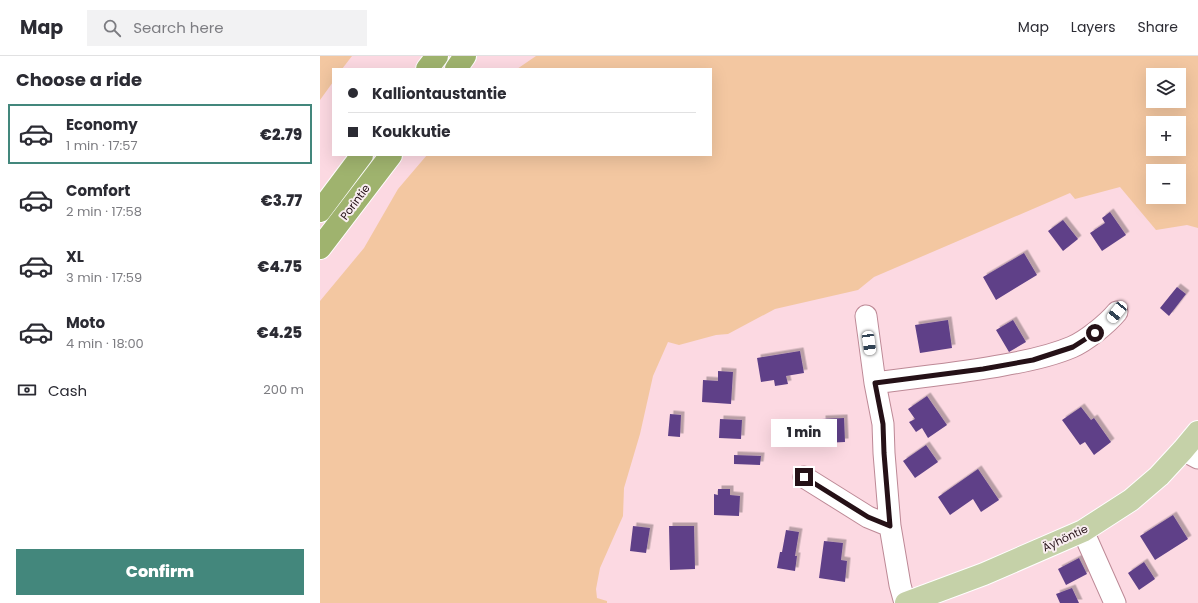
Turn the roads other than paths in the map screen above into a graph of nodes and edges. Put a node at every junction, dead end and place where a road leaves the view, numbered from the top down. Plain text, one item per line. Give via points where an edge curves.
1 (437, 56) edge
2 (465, 56) edge
3 (428, 68) edge
4 (457, 68) edge
5 (361, 156) edge
6 (390, 156) edge
7 (320, 211) edge
8 (320, 248) edge
9 (1117, 312) dead end
10 (866, 316) dead end
11 (875, 383) junction
12 (1198, 432) edge
13 (1190, 454) edge
14 (804, 477) dead end
15 (890, 526) junction
16 (1083, 531) junction
17 (906, 603) edge
18 (1115, 603) edge

1 - 3 highway
2 - 4 highway
5 - 7 highway, Porintie
6 - 8 highway, Porintie
9 - 11 street via 1095,333 1073,347 1033,360
10 - 11 street
11 - 15 street via 883,424
12 - 13 main road, Äyhöntie
13 - 16 main road, Äyhöntie via 1131,500
14 - 15 street via 868,517
15 - 17 street via 900,585
16 - 17 main road, Äyhöntie via 984,574
16 - 18 street

